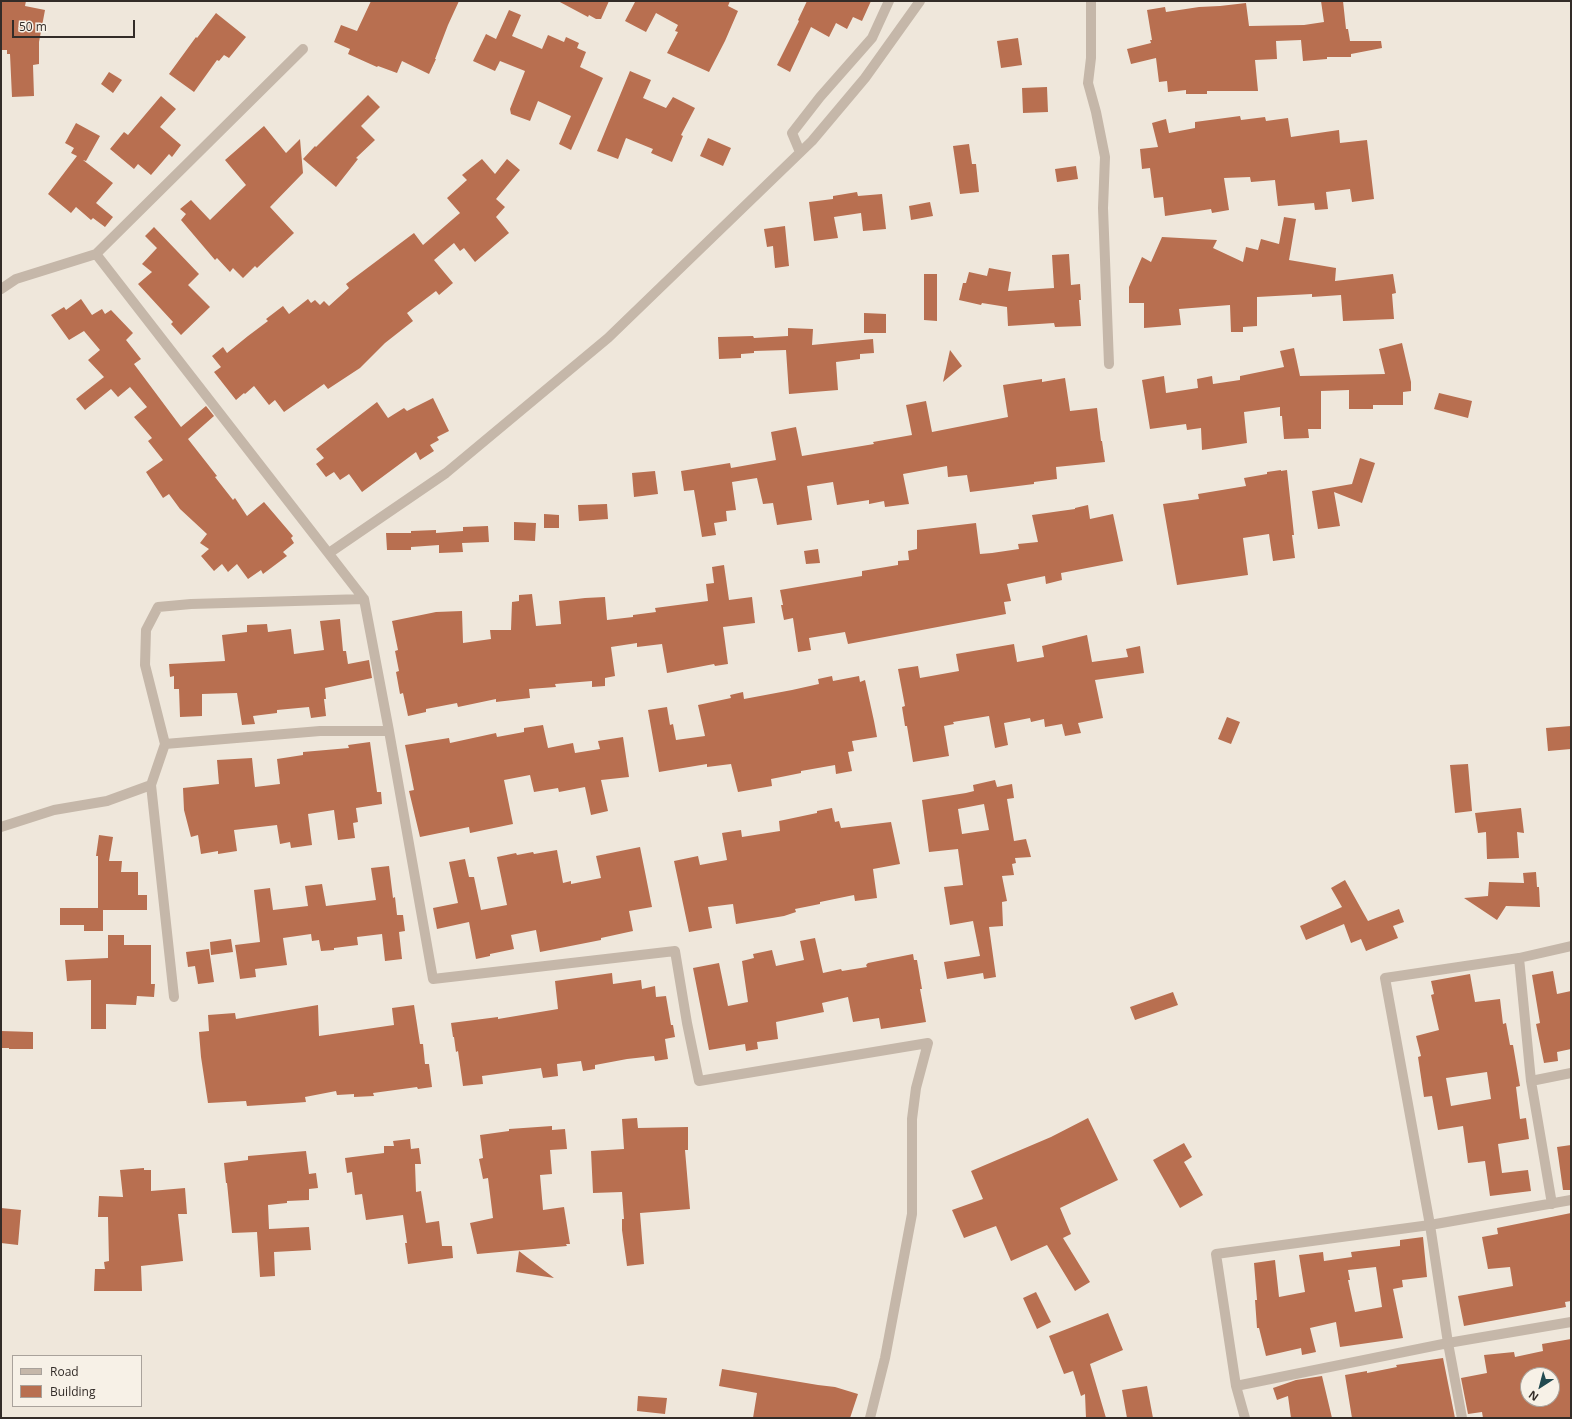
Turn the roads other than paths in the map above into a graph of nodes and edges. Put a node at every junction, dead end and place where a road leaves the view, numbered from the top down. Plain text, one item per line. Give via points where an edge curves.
1 (889, 1) edge
2 (920, 1) edge
3 (1091, 1) edge
4 (303, 49) dead end
5 (800, 152) junction
6 (96, 254) junction
7 (1, 289) edge
8 (1109, 364) dead end
9 (328, 553) junction
10 (364, 599) junction
11 (389, 731) junction
12 (165, 744) junction
13 (151, 785) junction
14 (1, 827) edge
15 (1571, 946) edge
16 (1519, 958) junction
17 (174, 996) dead end
18 (1571, 1073) edge
19 (1531, 1081) junction
20 (1571, 1200) edge
21 (1552, 1204) junction
22 (1430, 1225) junction
23 (1571, 1322) edge
24 (1448, 1343) junction
25 (1236, 1386) junction
26 (870, 1418) edge
27 (1245, 1418) edge
28 (1462, 1418) edge

1 - 5 street via 872,38 792,133
2 - 5 street via 865,78
3 - 8 street via 1091,58 1088,83 1105,157 1103,208
4 - 6 street
5 - 9 street via 608,338 446,473
6 - 7 street via 16,279
6 - 9 street
9 - 10 street
10 - 11 street
10 - 12 street via 158,607 146,630 145,665
11 - 12 street via 320,731
11 - 26 street via 433,979 675,951 686,1023 699,1081 928,1043 916,1088 912,1119 912,1214 885,1358
12 - 13 street
13 - 14 street via 107,801 54,810
13 - 17 street
15 - 16 street
16 - 19 street
16 - 22 street via 1386,978
18 - 19 street
19 - 21 street
20 - 21 street
21 - 22 street
22 - 24 street
22 - 25 street via 1216,1254
23 - 24 street
24 - 25 street
24 - 28 street
25 - 27 street

